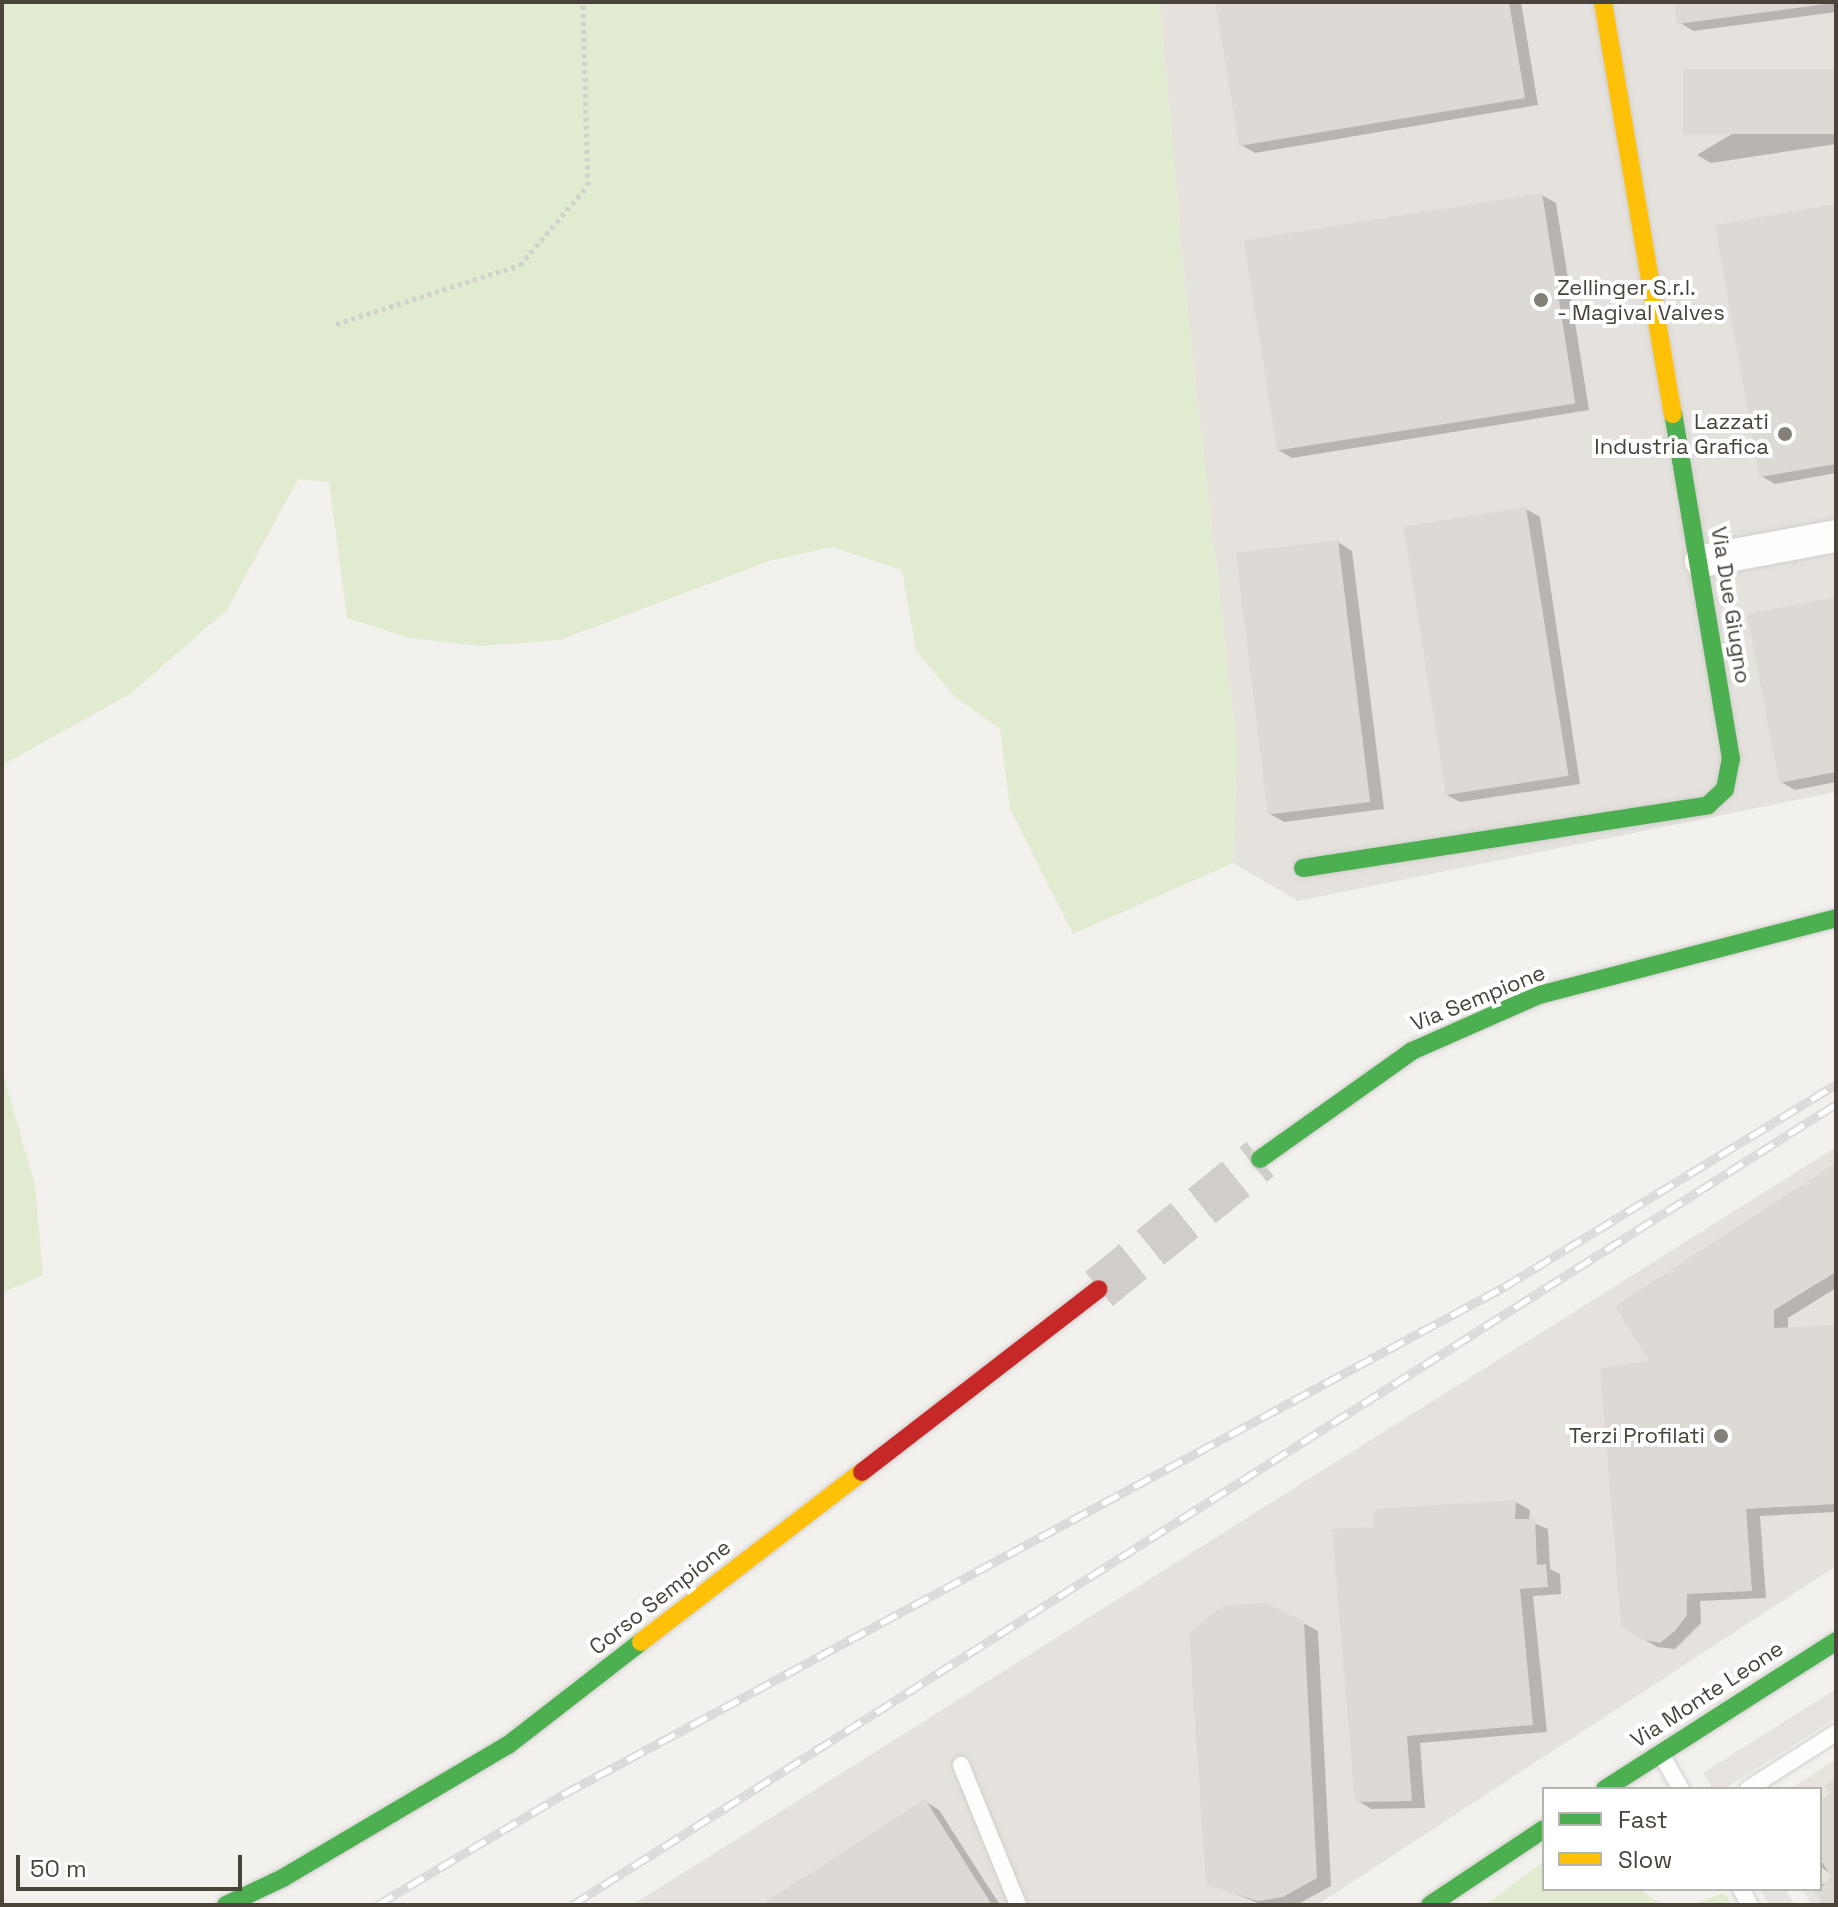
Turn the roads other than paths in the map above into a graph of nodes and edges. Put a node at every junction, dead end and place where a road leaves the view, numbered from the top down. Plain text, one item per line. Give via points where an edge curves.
1 (1603, 2) edge
2 (1836, 536) edge
3 (1701, 561) junction
4 (1303, 868) dead end
5 (1836, 918) edge
6 (1260, 1159) tunnel mouth
7 (1099, 1289) tunnel mouth
8 (1836, 1641) edge
9 (1836, 1733) edge
10 (1660, 1753) junction
11 (961, 1765) dead end
12 (1608, 1787) edge
13 (1680, 1787) edge
14 (1751, 1787) edge
15 (1542, 1830) edge
16 (226, 1905) edge
17 (1018, 1905) edge
18 (1430, 1905) edge

1 - 3 main road, Via Due Giugno
2 - 3 street
3 - 4 main road, Via Due Giugno via 1731,759 1725,789 1708,805
5 - 6 main road, Via Sempione via 1539,995 1412,1051
7 - 16 main road, Corso Sempione via 508,1745 283,1878
8 - 10 main road, Via Monte Leone
9 - 14 lane
10 - 12 main road, Via Monte Leone
10 - 13 lane
11 - 17 lane
15 - 18 main road

